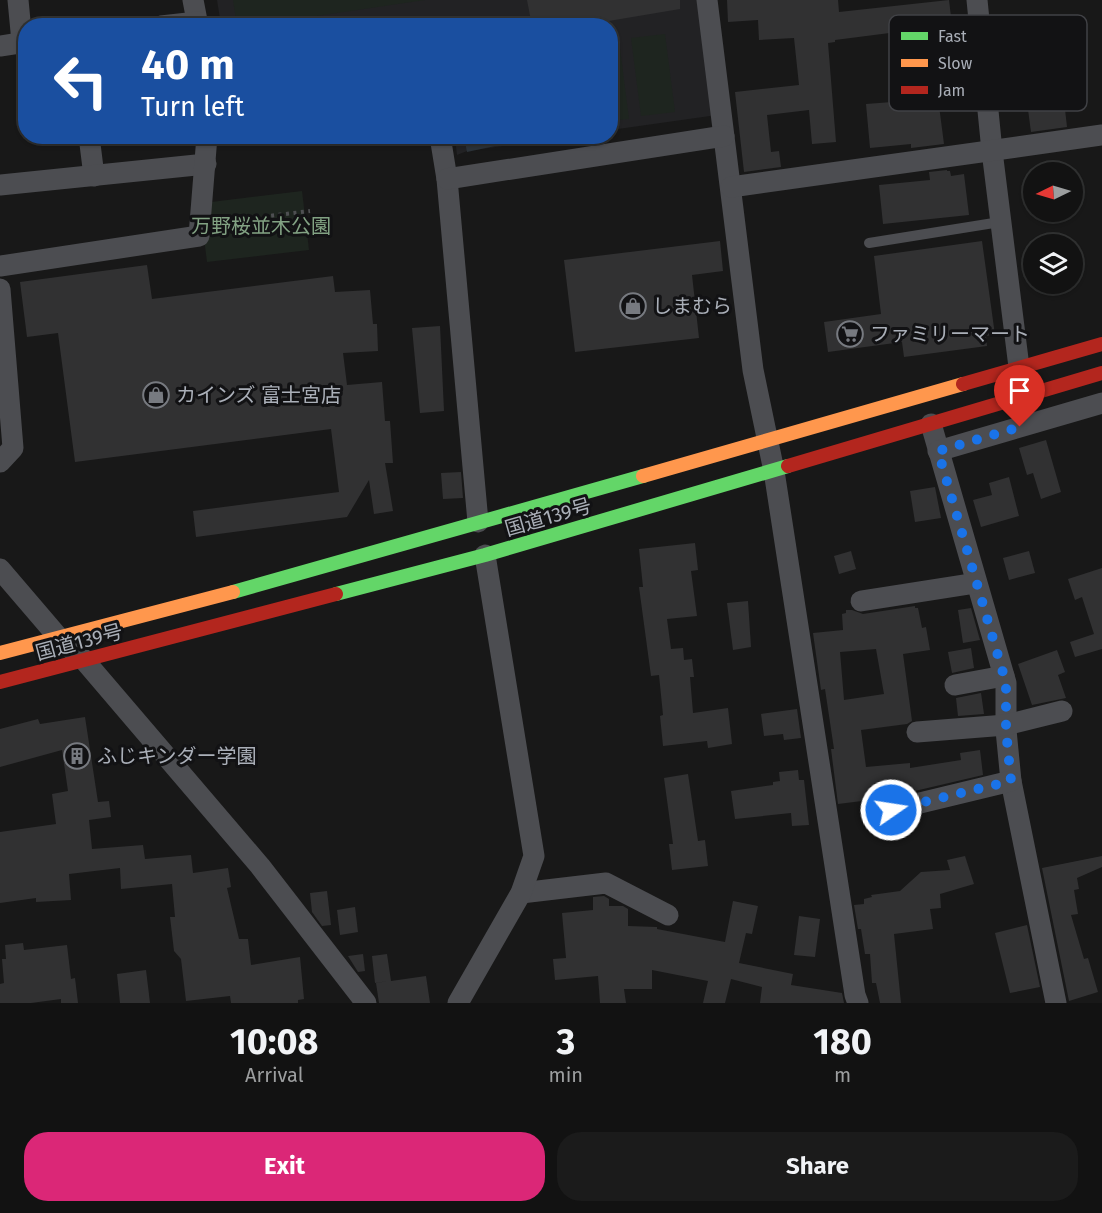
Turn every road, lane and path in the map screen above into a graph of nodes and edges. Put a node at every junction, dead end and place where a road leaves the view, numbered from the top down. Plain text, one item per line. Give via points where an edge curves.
1 (20, 0) edge
2 (193, 0) edge
3 (707, 0) edge
4 (977, 0) edge
5 (978, 15) edge
6 (22, 18) edge
7 (196, 18) edge
8 (18, 42) edge
9 (0, 46) edge
10 (988, 111) edge
11 (1102, 135) edge
12 (724, 136) junction
13 (90, 144) edge
14 (207, 144) edge
15 (441, 144) edge
16 (992, 151) junction
17 (206, 164) junction
18 (94, 176) junction
19 (447, 179) junction
20 (0, 185) edge
21 (731, 187) junction
22 (310, 211) dead end
23 (1000, 222) junction
24 (200, 224) junction
25 (869, 243) dead end
26 (0, 266) edge
27 (0, 289) edge
28 (1102, 344) edge
29 (1019, 367) junction
30 (1102, 373) edge
31 (1102, 403) edge
32 (931, 424) junction
33 (769, 440) junction
34 (938, 451) junction
35 (0, 462) edge
36 (774, 471) junction
37 (478, 522) junction
38 (485, 555) junction
39 (0, 569) edge
40 (976, 583) junction
41 (861, 602) dead end
42 (59, 638) junction
43 (0, 653) edge
44 (84, 660) junction
45 (1004, 676) junction
46 (0, 682) edge
47 (955, 685) dead end
48 (1062, 711) dead end
49 (1006, 725) junction
50 (917, 732) dead end
51 (1011, 781) junction
52 (891, 810) dead end
53 (521, 894) junction
54 (668, 915) dead end
55 (366, 1003) edge
56 (458, 1003) edge
57 (858, 1003) edge
58 (1056, 1003) edge

1 - 6 street
2 - 7 street
3 - 12 street
4 - 5 street
8 - 9 street
10 - 16 street
11 - 16 street
12 - 19 street
12 - 21 street
13 - 18 street
14 - 17 street
15 - 19 street
16 - 21 street
16 - 23 street
17 - 18 street
17 - 24 street
18 - 20 street
19 - 37 street
21 - 33 street via 753,370
22 - 24 path
23 - 25 lane
23 - 29 street
24 - 26 street via 199,236
27 - 35 street via 13,448
28 - 29 highway, 国道139号
29 - 33 highway, 国道139号
30 - 32 highway, 国道139号
31 - 34 street
32 - 34 street
32 - 36 highway, 国道139号
33 - 36 street
33 - 37 highway, 国道139号
34 - 40 street
36 - 38 highway, 国道139号
36 - 57 street
37 - 42 highway, 国道139号
38 - 44 highway, 国道139号
38 - 53 street via 534,856
39 - 42 street
40 - 41 street
40 - 45 street
42 - 43 highway, 国道139号
42 - 44 street
44 - 46 highway, 国道139号
44 - 55 street via 260,866
45 - 47 street
45 - 49 street
48 - 49 street
49 - 50 street
49 - 51 street
51 - 52 street
51 - 58 street
53 - 54 street via 606,883
53 - 56 street

